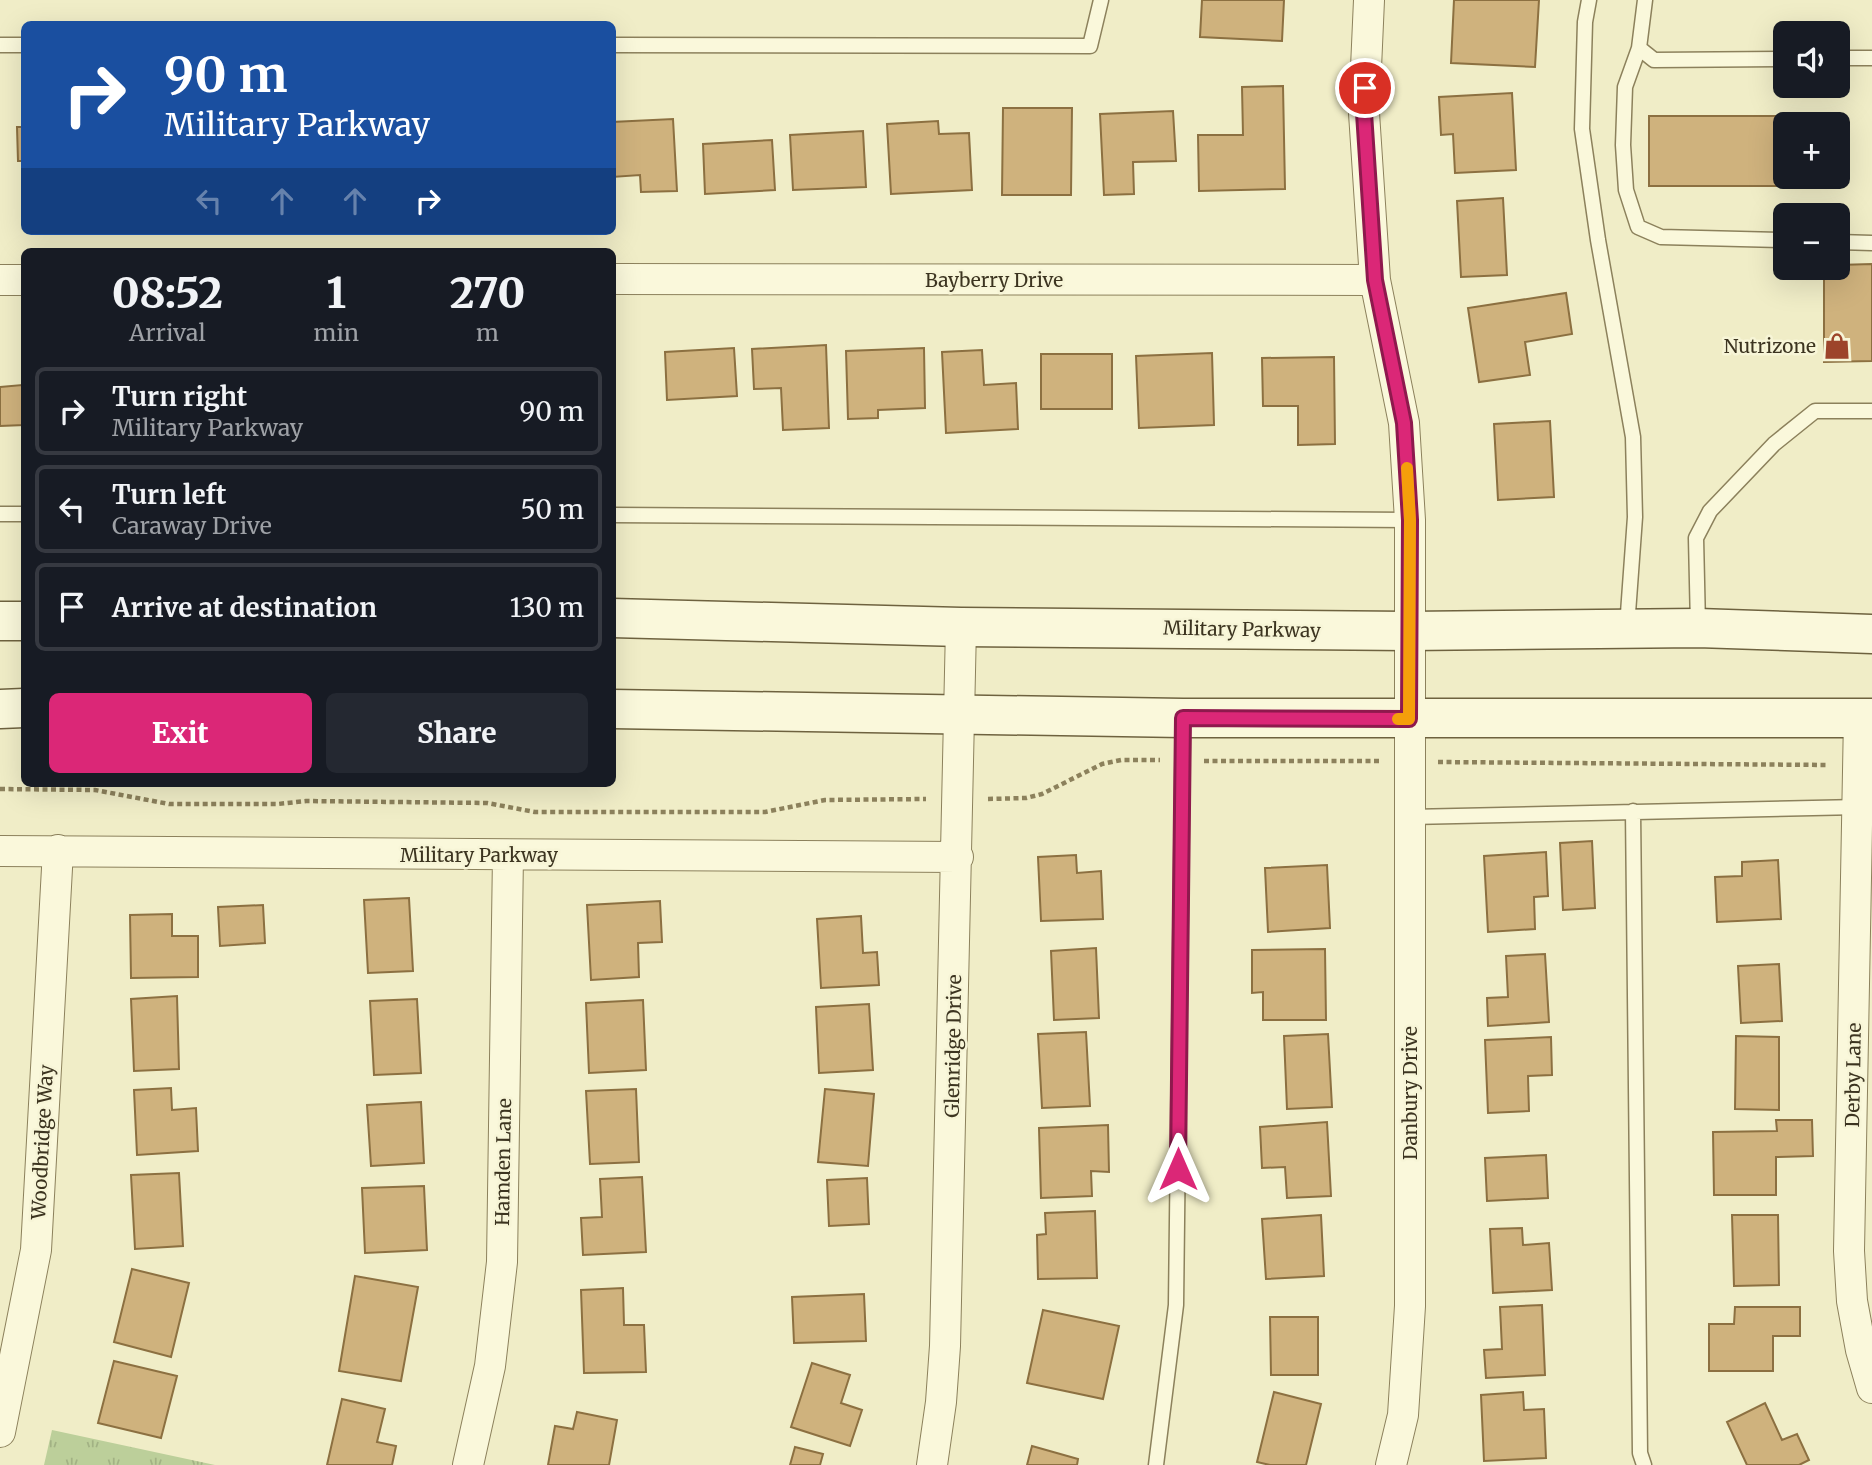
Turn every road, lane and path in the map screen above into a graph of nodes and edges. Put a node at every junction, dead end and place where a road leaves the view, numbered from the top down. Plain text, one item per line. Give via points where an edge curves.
1 (1101, 0) edge
2 (1369, 0) edge
3 (1589, 0) edge
4 (1645, 0) edge
5 (0, 45) edge
6 (21, 45) edge
7 (616, 45) edge
8 (1639, 48) junction
9 (1850, 58) edge
10 (1872, 58) edge
11 (1773, 59) edge
12 (1773, 240) edge
13 (1850, 242) edge
14 (1872, 243) edge
15 (616, 279) edge
16 (0, 280) edge
17 (21, 280) edge
18 (1375, 280) junction
19 (1872, 411) edge
20 (0, 514) edge
21 (21, 514) edge
22 (616, 515) edge
23 (1410, 520) junction
24 (616, 618) edge
25 (0, 621) edge
26 (21, 621) edge
27 (961, 627) junction
28 (1627, 628) junction
29 (1698, 628) junction
30 (1408, 631) junction
31 (1872, 634) edge
32 (21, 708) edge
33 (0, 709) edge
34 (616, 709) edge
35 (959, 715) junction
36 (1183, 718) junction
37 (1866, 718) edge
38 (1409, 719) junction
39 (1859, 807) junction
40 (1633, 811) junction
41 (1410, 817) junction
42 (58, 850) junction
43 (0, 851) edge
44 (508, 855) junction
45 (958, 857) junction
46 (1872, 1388) edge
47 (0, 1432) edge
48 (468, 1465) edge
49 (932, 1465) edge
50 (1156, 1465) edge
51 (1391, 1465) edge
52 (1644, 1465) edge

1 - 7 lane via 1090,46
2 - 18 street, Danbury Drive via 1364,113
3 - 28 lane via 1582,129 1633,437 1635,517
4 - 8 lane
5 - 6 lane
8 - 11 lane via 1654,60
8 - 12 lane via 1625,87 1623,145 1626,190 1638,227 1661,237
9 - 10 lane
13 - 14 lane
15 - 18 street, Bayberry Drive
16 - 17 street
18 - 23 street, Danbury Drive via 1404,423
19 - 29 lane via 1815,411 1774,444 1710,511 1696,538
20 - 21 lane
22 - 23 lane
23 - 30 street, Danbury Drive
24 - 27 main road, Military Parkway
25 - 26 main road
27 - 30 main road, Military Parkway
27 - 35 street, Glenridge Drive
28 - 29 main road, Military Parkway
28 - 30 main road, Military Parkway
29 - 31 main road, Military Parkway
30 - 38 street, Danbury Drive
32 - 33 main road
34 - 35 main road
35 - 36 main road
35 - 45 street, Glenridge Drive
36 - 38 main road
36 - 50 lane via 1176,1306
37 - 38 main road
37 - 39 street, Derby Lane
38 - 41 street, Danbury Drive
39 - 40 lane
39 - 46 street, Derby Lane via 1849,1251 1852,1301
40 - 41 lane
40 - 52 lane via 1640,1453
41 - 51 street, Danbury Drive via 1410,1306 1403,1415
42 - 43 street, Military Parkway
42 - 44 street, Military Parkway
42 - 47 street, Woodbridge Way via 36,1251
44 - 45 street, Military Parkway
44 - 48 street, Hamden Lane via 502,1262 490,1366
45 - 49 street, Glenridge Drive via 945,1346

